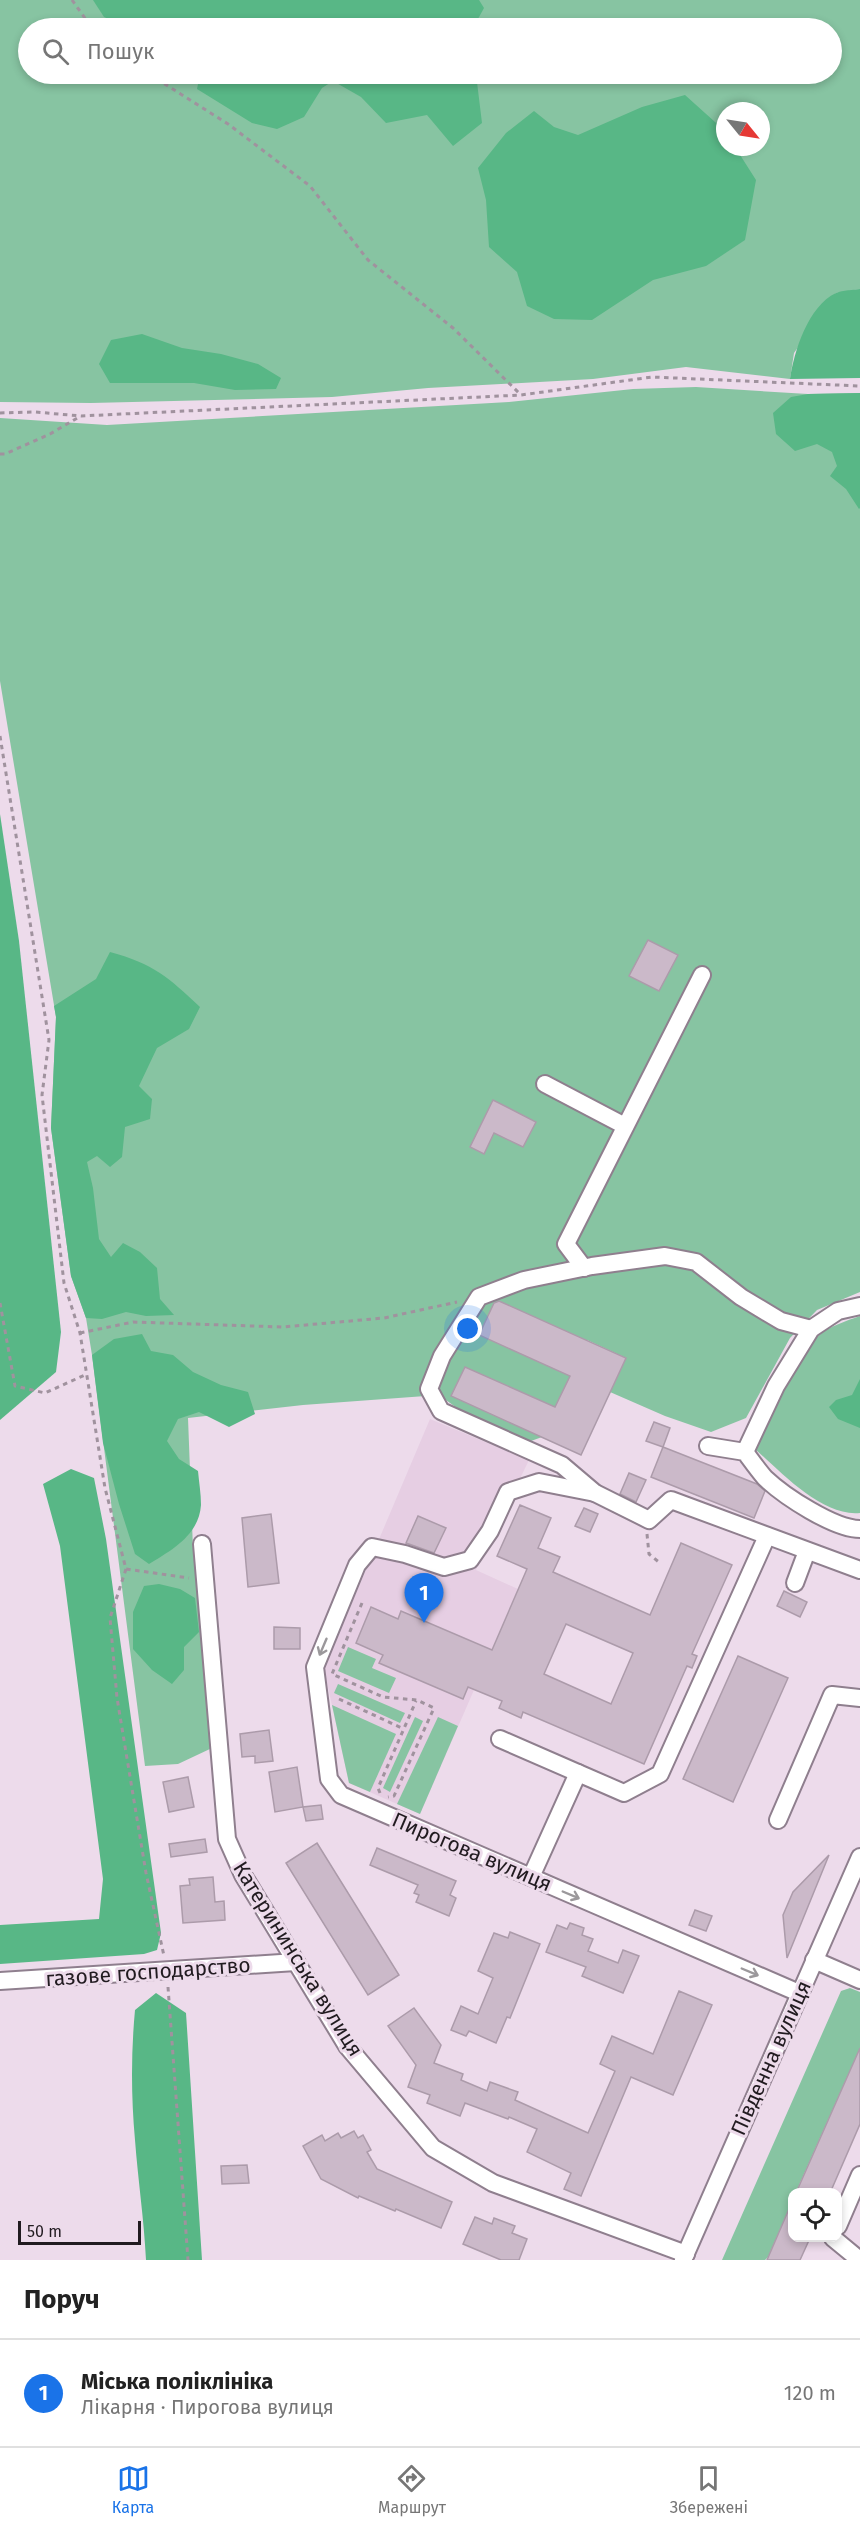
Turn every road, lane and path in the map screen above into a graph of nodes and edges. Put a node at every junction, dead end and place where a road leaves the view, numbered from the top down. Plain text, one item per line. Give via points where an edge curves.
1 (72, 0) edge
2 (85, 18) edge
3 (165, 84) edge
4 (860, 386) edge
5 (521, 395) junction
6 (0, 413) edge
7 (81, 416) junction
8 (0, 454) edge
9 (0, 736) edge
10 (702, 975) dead end
11 (545, 1084) dead end
12 (625, 1126) junction
13 (585, 1268) junction
14 (479, 1297) junction
15 (0, 1303) edge
16 (860, 1306) edge
17 (811, 1329) junction
18 (80, 1333) junction
19 (87, 1374) junction
20 (708, 1446) dead end
21 (744, 1452) junction
22 (595, 1493) junction
23 (649, 1520) junction
24 (860, 1529) edge
25 (766, 1536) junction
26 (202, 1544) dead end
27 (807, 1551) junction
28 (660, 1563) dead end
29 (126, 1569) junction
30 (860, 1570) edge
31 (205, 1581) junction
32 (795, 1583) dead end
33 (362, 1602) dead end
34 (860, 1698) edge
35 (339, 1699) dead end
36 (417, 1700) junction
37 (404, 1729) junction
38 (500, 1739) dead end
39 (578, 1773) junction
40 (778, 1820) dead end
41 (860, 1857) edge
42 (531, 1877) junction
43 (814, 1960) junction
44 (296, 1962) junction
45 (167, 1970) junction
46 (860, 1980) edge
47 (0, 1981) edge
48 (799, 1993) junction
49 (860, 2175) edge
50 (842, 2215) edge
51 (837, 2242) edge
52 (685, 2257) edge
53 (188, 2260) edge
54 (855, 2260) edge

1 - 2 path
3 - 5 path via 228,124 310,186 368,260 453,328
4 - 5 path via 652,377
5 - 7 path
6 - 7 path
7 - 8 path via 50,434
9 - 18 path via 49,1040 42,1095 64,1283
10 - 12 street
11 - 12 street
12 - 13 street via 566,1244
13 - 14 street via 524,1280
13 - 17 street via 665,1256 696,1262 741,1297 782,1321
14 - 18 path via 384,1318 283,1327 132,1322
14 - 22 street via 442,1356 429,1389 441,1411 562,1465
15 - 19 path via 15,1386 45,1394
16 - 17 street via 838,1311
17 - 21 street via 776,1386
18 - 19 path
19 - 29 path via 105,1488
20 - 21 street
21 - 24 street via 766,1478 808,1508 851,1529
22 - 23 street
22 -> 42 street, Пирогова вулиця via 539,1482 508,1492 490,1532 470,1560 444,1567 372,1548 357,1565 315,1667 329,1779 341,1795
23 - 25 street via 671,1500
23 - 28 path via 649,1554
25 - 27 street
25 - 39 street via 660,1774 624,1793
26 - 31 street, Катерининська вулиця
27 - 30 street
27 - 32 street
29 - 31 path
29 - 45 path via 110,1617 117,1698 146,1874
31 - 44 street, Катерининська вулиця via 227,1839 243,1875
33 - 36 path via 332,1674 383,1697
34 - 40 street via 832,1695
35 - 37 path
36 - 37 path
36 - 37 path via 434,1708 394,1796 383,1798 378,1788
38 - 39 street
39 - 42 street
41 - 43 street, Південна вулиця
42 -> 48 street, Пирогова вулиця
43 - 46 street
43 - 48 street, Південна вулиця
44 - 45 street, газове господарство
44 - 52 street, Катерининська вулиця via 347,2046 433,2148 493,2183
45 - 47 street, газове господарство
45 - 53 path
48 - 52 street, Південна вулиця
49 - 50 street
51 - 54 street

